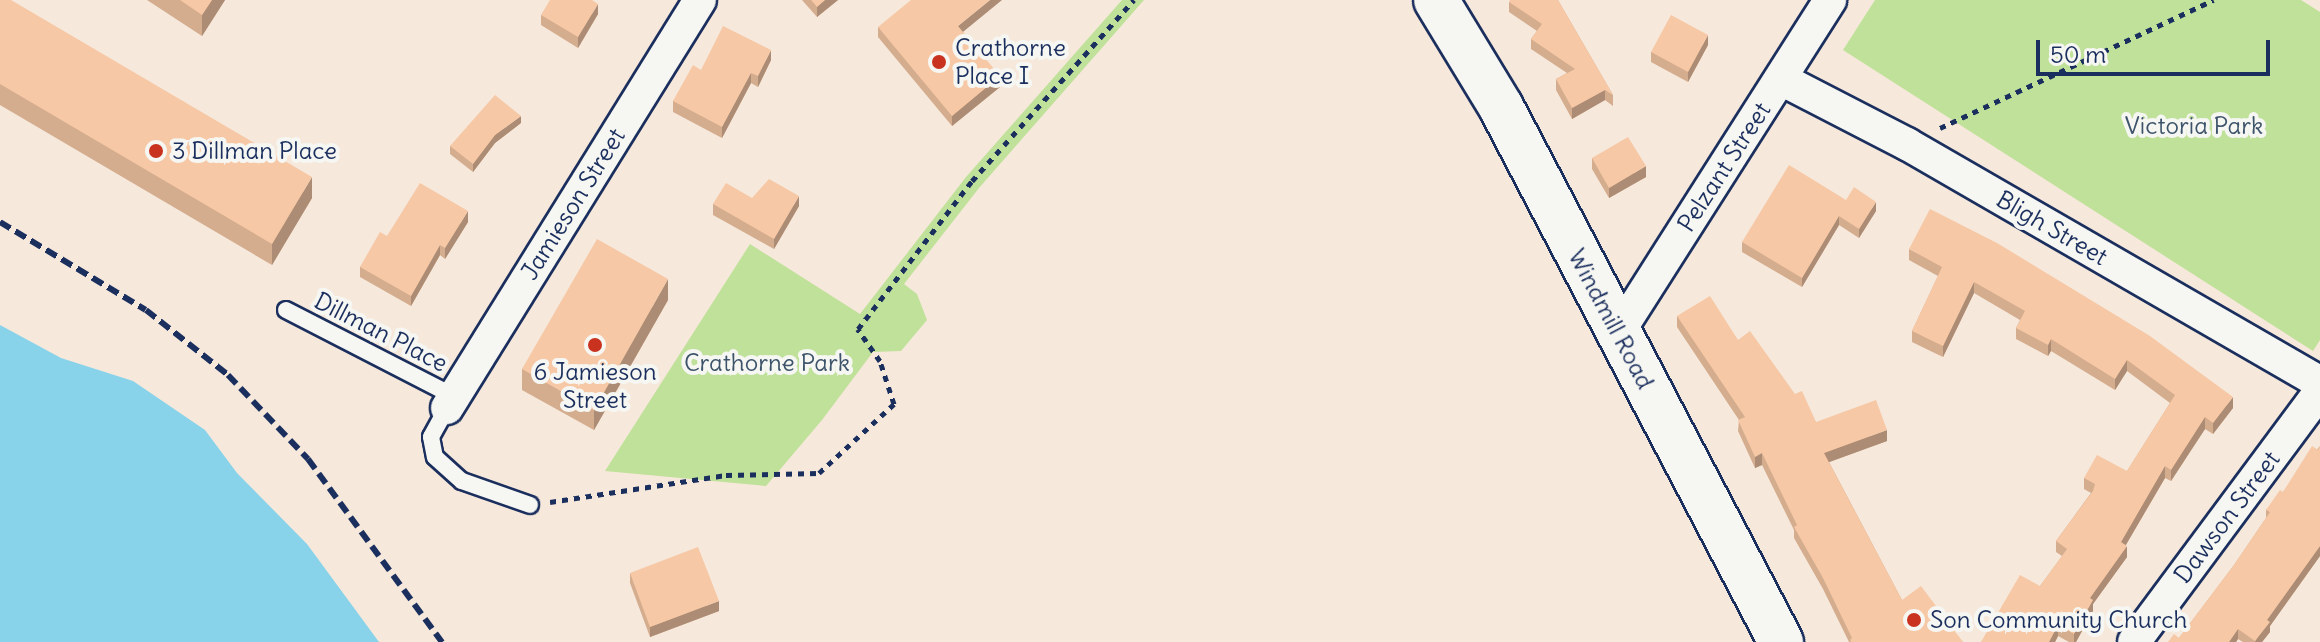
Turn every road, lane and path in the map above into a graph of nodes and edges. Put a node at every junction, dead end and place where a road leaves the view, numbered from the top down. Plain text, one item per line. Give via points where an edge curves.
1 (700, 0) edge
2 (1134, 0) edge
3 (1436, 0) edge
4 (1830, 0) edge
5 (2213, 0) edge
6 (1781, 79) junction
7 (1907, 144) junction
8 (286, 310) dead end
9 (1618, 333) junction
10 (2320, 382) edge
11 (2320, 392) edge
12 (450, 402) junction
13 (530, 505) joint
14 (1781, 642) edge
15 (2134, 642) edge

1 - 12 street, Jamieson Street
2 - 13 path via 972,181 858,329 880,361 894,404 819,473 726,475
3 - 9 main road, Windmill Road via 1501,107
4 - 6 street, Pelzant Street
5 - 7 path
6 - 7 street, Bligh Street
6 - 9 street, Pelzant Street
7 - 10 street, Bligh Street
8 - 12 lane, Dillman Place
9 - 14 main road, Windmill Road
11 - 15 street, Dawson Street
12 - 13 lane via 431,437 435,457 462,481

